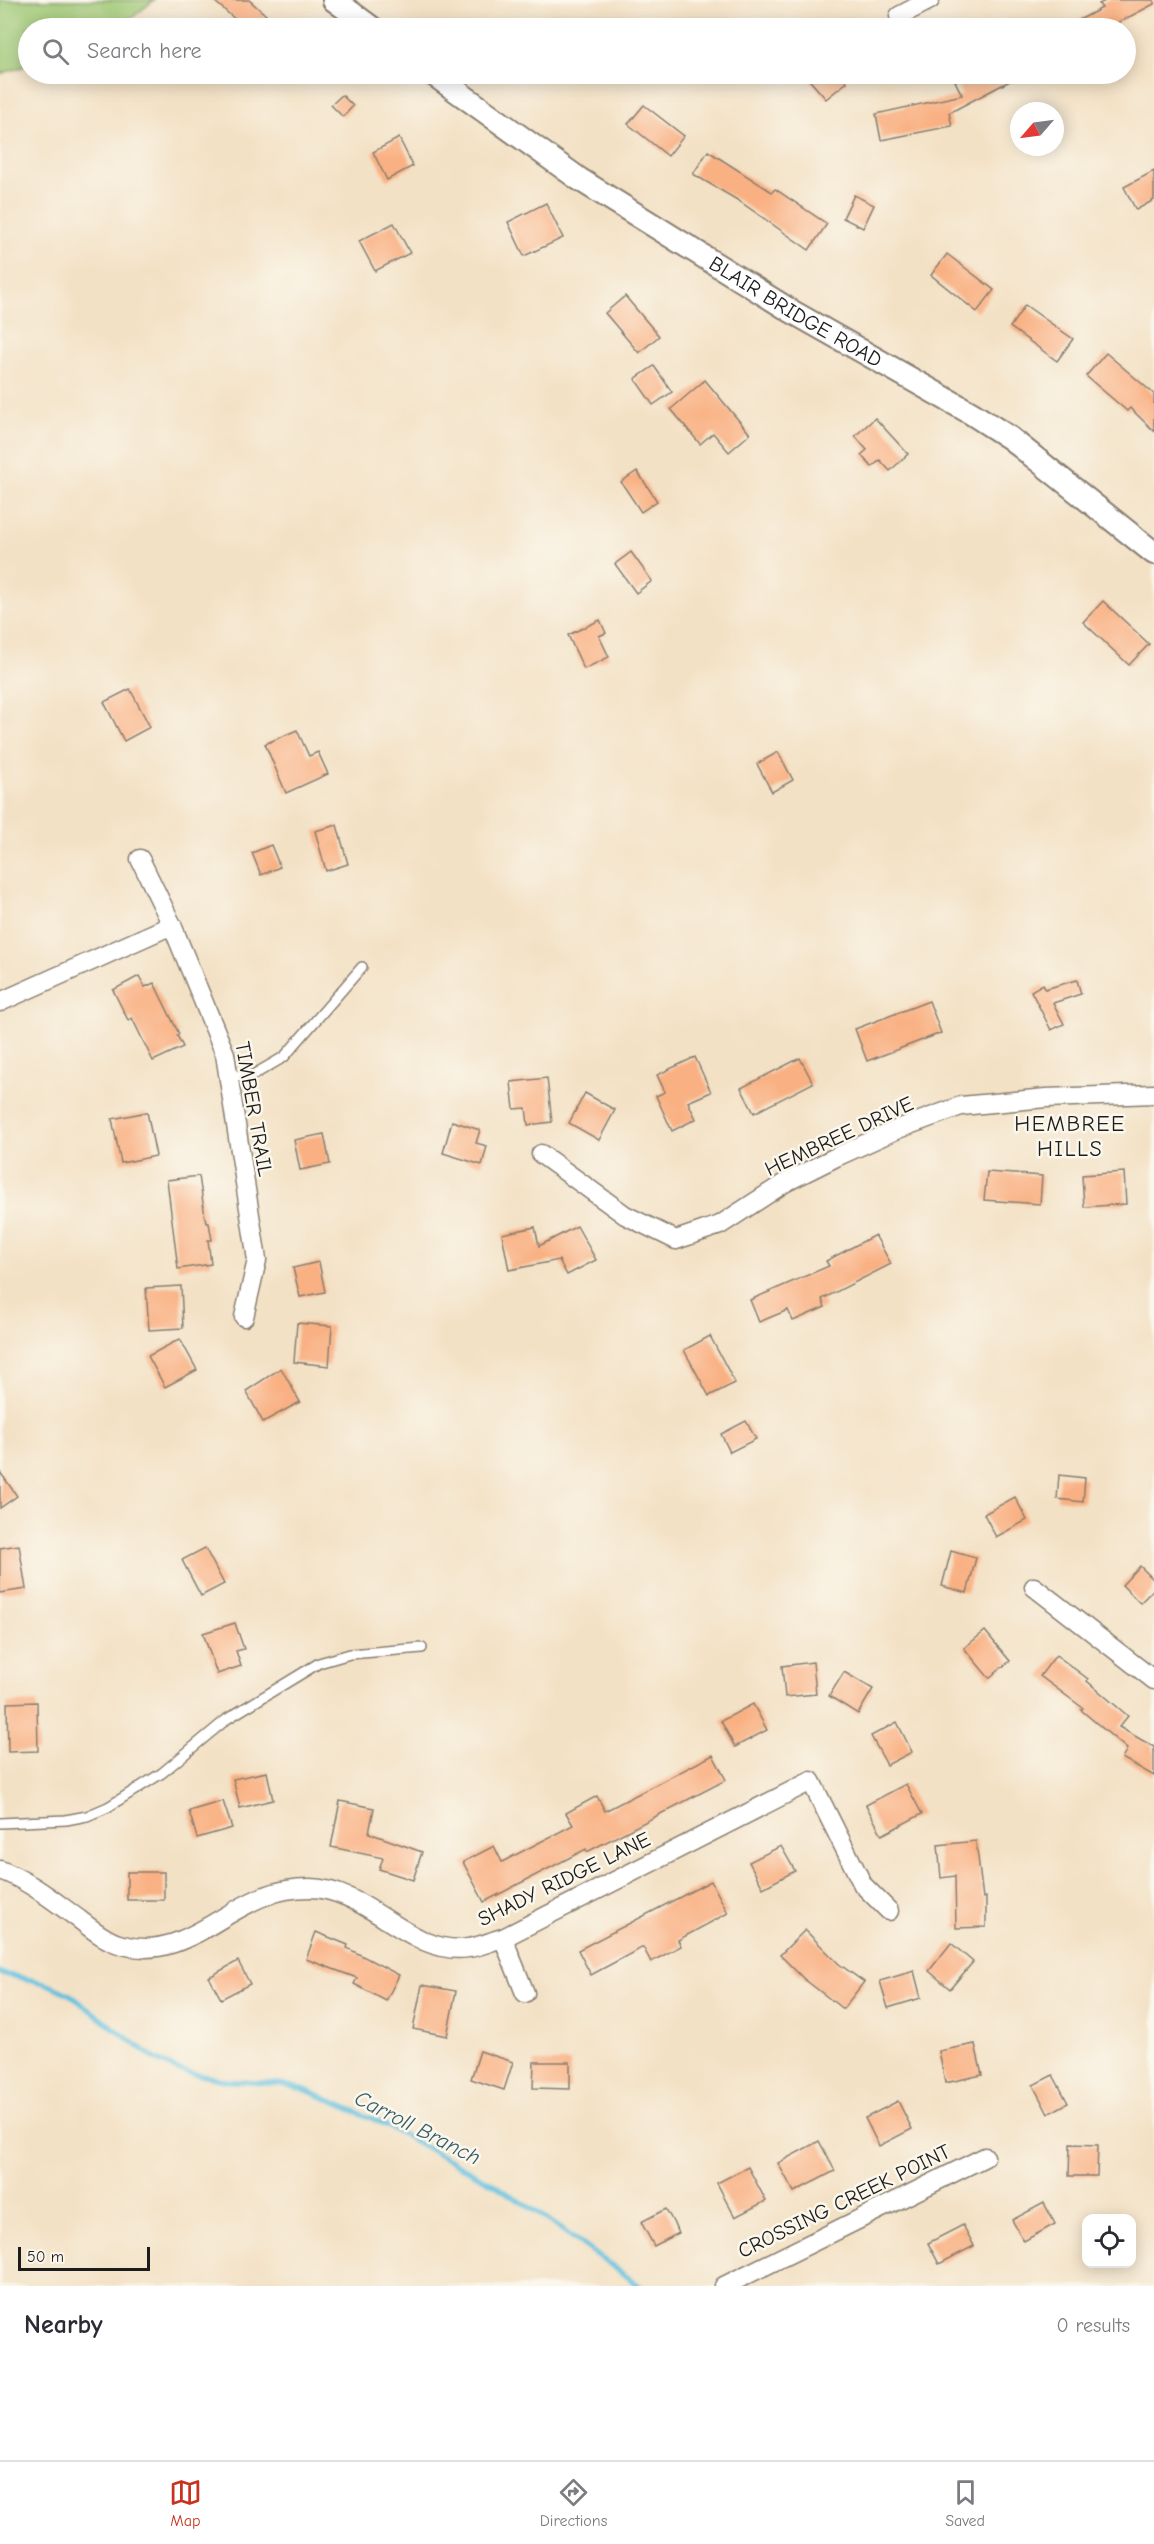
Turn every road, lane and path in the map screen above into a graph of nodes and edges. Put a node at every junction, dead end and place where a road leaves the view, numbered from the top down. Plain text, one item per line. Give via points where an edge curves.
1 (334, 0) edge
2 (930, 0) edge
3 (899, 16) dead end
4 (358, 18) edge
5 (447, 84) edge
6 (1154, 553) edge
7 (140, 859) dead end
8 (172, 925) junction
9 (362, 967) dead end
10 (0, 1002) edge
11 (228, 1076) junction
12 (1154, 1094) edge
13 (541, 1155) dead end
14 (244, 1317) dead end
15 (1035, 1587) dead end
16 (423, 1648) dead end
17 (1154, 1680) edge
18 (0, 1823) edge
19 (0, 1870) edge
20 (889, 1911) dead end
21 (503, 1938) junction
22 (525, 1993) dead end
23 (985, 2157) dead end
24 (724, 2286) edge

1 - 4 street
2 - 3 street
5 - 6 street, BLAIR BRIDGE ROAD via 579,179 791,311 1010,438
7 - 8 street, TIMBER TRAIL
8 - 10 street
8 - 11 street, TIMBER TRAIL via 225,1054
9 - 11 lane via 284,1057 253,1075
11 - 14 street, TIMBER TRAIL via 257,1260
12 - 13 street, HEMBREE DRIVE via 961,1106 836,1157 786,1182 720,1225 676,1240 625,1215
15 - 17 street
16 - 18 lane via 350,1654 319,1663 227,1719 162,1773 87,1816
19 - 21 street, SHADY RIDGE LANE via 36,1888 118,1944 144,1948 189,1938 263,1896 311,1888 333,1890 421,1939 444,1947 467,1949
20 - 21 street, SHADY RIDGE LANE via 863,1885 811,1781
21 - 22 street
23 - 24 street, CROSSING CREEK POINT

